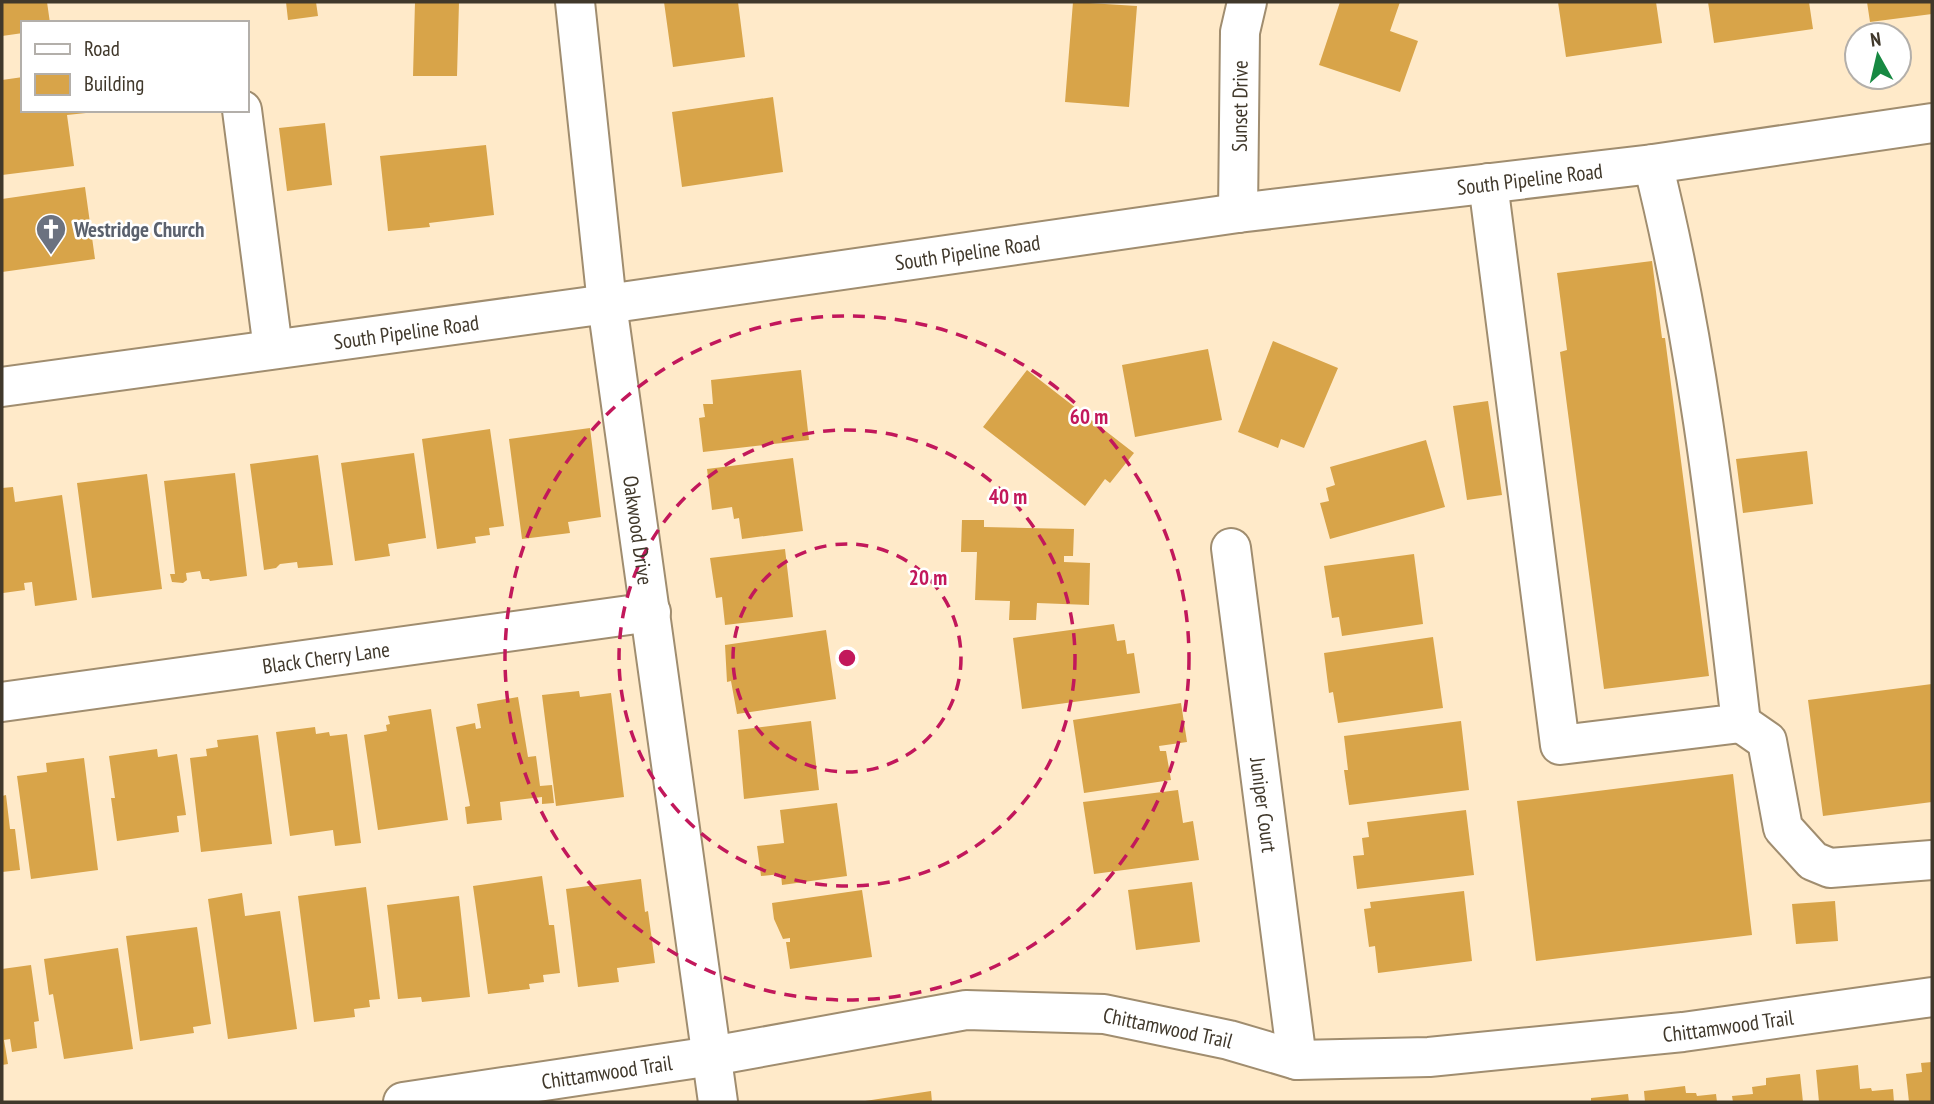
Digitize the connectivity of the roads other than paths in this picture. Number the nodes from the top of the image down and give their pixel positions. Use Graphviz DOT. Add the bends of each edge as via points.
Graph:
graph roads {
  1 [pos="575,2"];
  2 [pos="1247,2"];
  3 [pos="242,112"];
  4 [pos="1932,123"];
  5 [pos="1653,164"];
  6 [pos="1489,183"];
  7 [pos="1238,213"];
  8 [pos="607,304"];
  9 [pos="274,349"];
  10 [pos="2,387"];
  11 [pos="1231,548"];
  12 [pos="651,612"];
  13 [pos="2,702"];
  14 [pos="1741,723"];
  15 [pos="1932,860"];
  16 [pos="1932,997"];
  17 [pos="712,1056"];
  18 [pos="1297,1060"];
  19 [pos="403,1102"];
  20 [pos="718,1102"];
  1 -- 8 [label="street, Oakwood Drive"];
  2 -- 7 [label="street, Sunset Drive" via="1240,32"];
  3 -- 9 [label="street"];
  4 -- 5 [label="street, South Pipeline Road"];
  5 -- 6 [label="street, South Pipeline Road"];
  5 -- 14 [label="street" via="1673,245 1712,480"];
  6 -- 7 [label="street, South Pipeline Road"];
  6 -- 14 [label="street" via="1560,745"];
  7 -- 8 [label="street, South Pipeline Road"];
  8 -- 9 [label="street, South Pipeline Road"];
  8 -- 12 [label="street, Oakwood Drive"];
  9 -- 10 [label="street, South Pipeline Road"];
  11 -- 18 [label="street, Juniper Court"];
  12 -- 13 [label="street, Black Cherry Lane"];
  12 -- 17 [label="street, Oakwood Drive"];
  14 -- 15 [label="street" via="1767,741 1783,828 1813,861 1830,868"];
  16 -- 18 [label="street, Chittamwood Trail" via="1683,1032 1456,1055"];
  17 -- 18 [label="street, Chittamwood Trail" via="966,1010 1104,1014 1229,1040"];
  17 -- 19 [label="street, Chittamwood Trail"];
  17 -- 20 [label="street, Oakwood Drive"];
}
